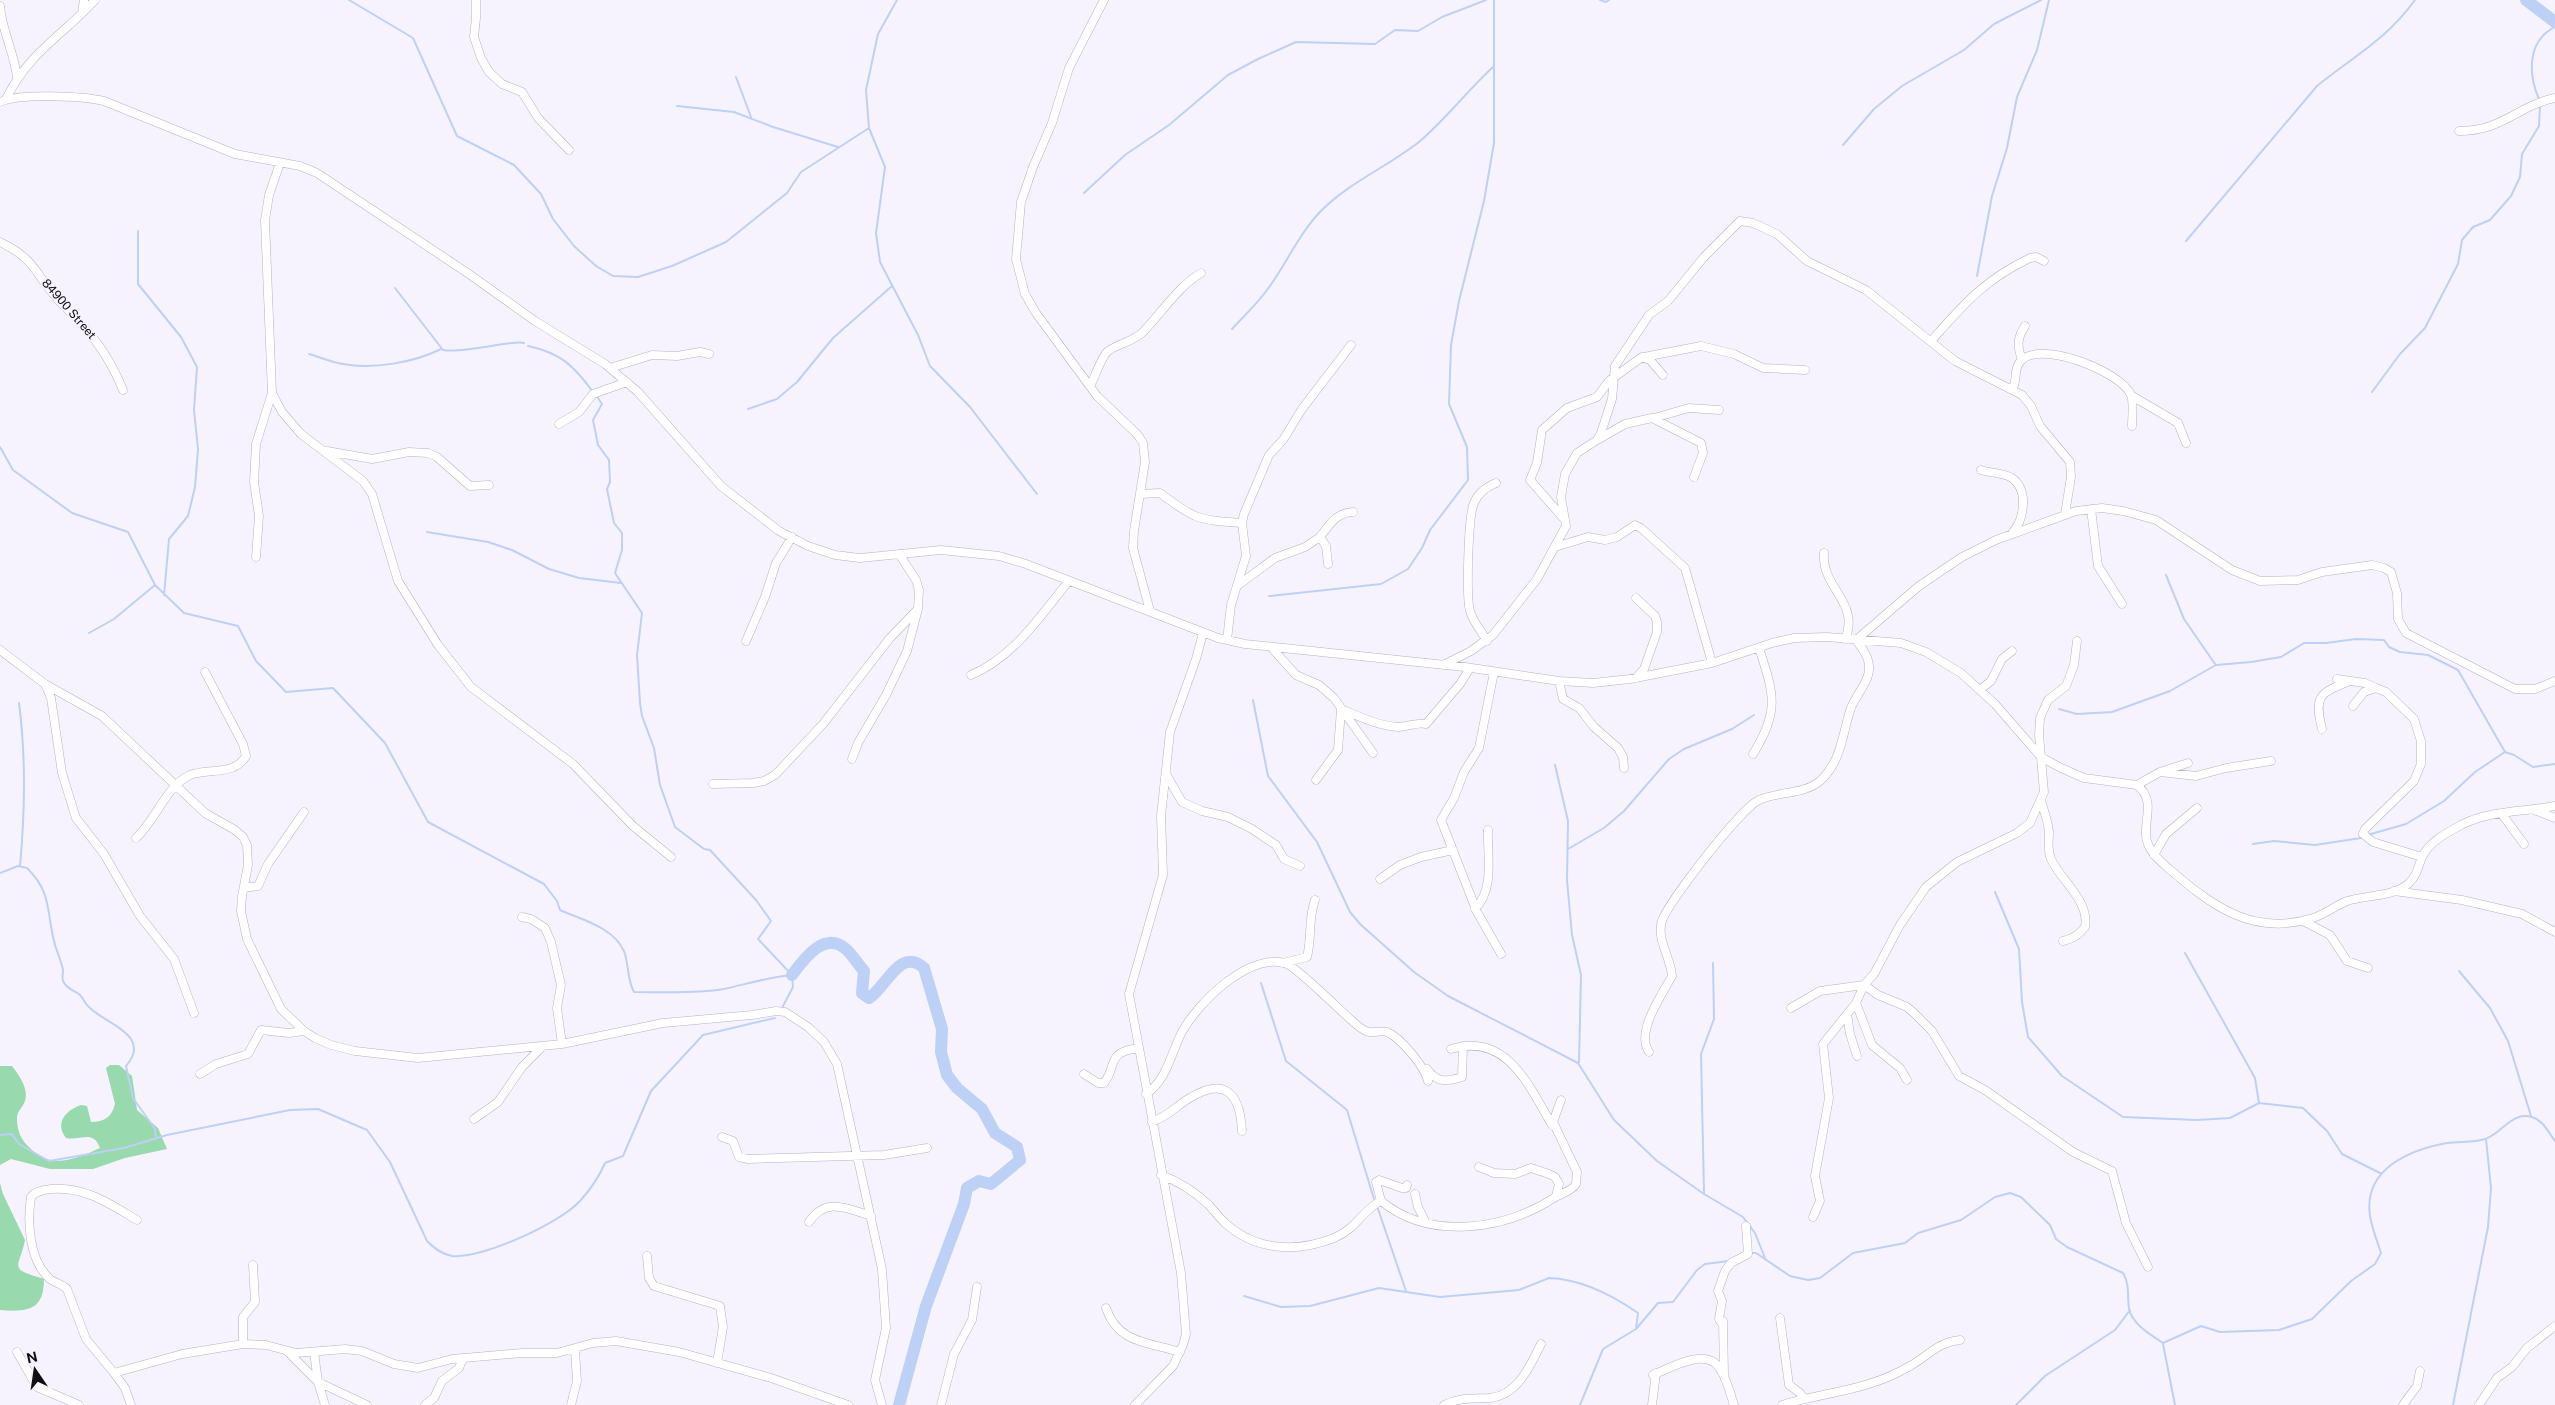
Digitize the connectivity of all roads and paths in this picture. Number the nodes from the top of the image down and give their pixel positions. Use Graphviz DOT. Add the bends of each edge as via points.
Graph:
graph roads {
  1 [pos="84,0"];
  2 [pos="96,0"];
  3 [pos="476,0"];
  4 [pos="1104,0"];
  5 [pos="0,6"];
  6 [pos="82,13"];
  7 [pos="17,76"];
  8 [pos="2555,98"];
  9 [pos="3,101"];
  10 [pos="2459,131"];
  11 [pos="569,150"];
  12 [pos="280,164"];
  13 [pos="0,242"];
  14 [pos="2044,261"];
  15 [pos="1201,273"];
  16 [pos="2025,326"];
  17 [pos="1931,341"];
  18 [pos="1351,345"];
  19 [pos="709,354"];
  20 [pos="1642,357"];
  21 [pos="2022,360"];
  22 [pos="610,368"];
  23 [pos="1805,370"];
  24 [pos="1663,375"];
  25 [pos="1613,378"];
  26 [pos="627,382"];
  27 [pos="1090,386"];
  28 [pos="2013,388"];
  29 [pos="123,390"];
  30 [pos="272,393"];
  31 [pos="2132,396"];
  32 [pos="1719,410"];
  33 [pos="1654,418"];
  34 [pos="559,424"];
  35 [pos="2132,426"];
  36 [pos="1597,440"];
  37 [pos="2186,443"];
  38 [pos="322,450"];
  39 [pos="1981,470"];
  40 [pos="1694,476"];
  41 [pos="1496,483"];
  42 [pos="489,485"];
  43 [pos="1140,494"];
  44 [pos="2091,509"];
  45 [pos="1353,512"];
  46 [pos="2065,514"];
  47 [pos="1566,522"];
  48 [pos="1242,523"];
  49 [pos="2012,534"];
  50 [pos="792,537"];
  51 [pos="1320,537"];
  52 [pos="1555,547"];
  53 [pos="1824,553"];
  54 [pos="899,554"];
  55 [pos="256,557"];
  56 [pos="1328,564"];
  57 [pos="1068,582"];
  58 [pos="1237,586"];
  59 [pos="1636,598"];
  60 [pos="2122,604"];
  61 [pos="918,609"];
  62 [pos="1150,611"];
  63 [pos="1203,632"];
  64 [pos="1845,639"];
  65 [pos="1227,640"];
  66 [pos="1856,640"];
  67 [pos="746,641"];
  68 [pos="1487,641"];
  69 [pos="2077,641"];
  70 [pos="1270,647"];
  71 [pos="1759,648"];
  72 [pos="0,650"];
  73 [pos="2012,650"];
  74 [pos="1712,663"];
  75 [pos="1442,666"];
  76 [pos="1470,668"];
  77 [pos="205,672"];
  78 [pos="1494,672"];
  79 [pos="972,675"];
  80 [pos="1636,678"];
  81 [pos="2337,679"];
  82 [pos="1559,681"];
  83 [pos="2350,681"];
  84 [pos="2555,681"];
  85 [pos="45,684"];
  86 [pos="2376,688"];
  87 [pos="1981,690"];
  88 [pos="2353,706"];
  89 [pos="1341,709"];
  90 [pos="2322,730"];
  91 [pos="1373,753"];
  92 [pos="1753,754"];
  93 [pos="2041,757"];
  94 [pos="852,759"];
  95 [pos="2271,761"];
  96 [pos="2188,763"];
  97 [pos="1624,768"];
  98 [pos="2160,772"];
  99 [pos="1166,774"];
  100 [pos="1316,780"];
  101 [pos="176,784"];
  102 [pos="713,784"];
  103 [pos="2137,785"];
  104 [pos="2041,801"];
  105 [pos="2555,806"];
  106 [pos="2197,808"];
  107 [pos="2534,810"];
  108 [pos="304,812"];
  109 [pos="2501,814"];
  110 [pos="2555,818"];
  111 [pos="1488,830"];
  112 [pos="136,838"];
  113 [pos="2524,844"];
  114 [pos="1453,850"];
  115 [pos="2154,855"];
  116 [pos="671,857"];
  117 [pos="2422,857"];
  118 [pos="1300,866"];
  119 [pos="1380,879"];
  120 [pos="244,888"];
  121 [pos="2394,891"];
  122 [pos="1315,900"];
  123 [pos="1475,909"];
  124 [pos="522,916"];
  125 [pos="2303,921"];
  126 [pos="2555,932"];
  127 [pos="2063,941"];
  128 [pos="1501,954"];
  129 [pos="1281,963"];
  130 [pos="2368,968"];
  131 [pos="1864,985"];
  132 [pos="1856,1003"];
  133 [pos="1791,1008"];
  134 [pos="194,1013"];
  135 [pos="1847,1014"];
  136 [pos="304,1031"];
  137 [pos="562,1044"];
  138 [pos="543,1046"];
  139 [pos="1463,1046"];
  140 [pos="1138,1048"];
  141 [pos="1451,1048"];
  142 [pos="1649,1052"];
  143 [pos="1857,1056"];
  144 [pos="1421,1066"];
  145 [pos="200,1074"];
  146 [pos="1084,1074"];
  147 [pos="1907,1080"];
  148 [pos="1428,1081"];
  149 [pos="1146,1094"];
  150 [pos="1560,1100"];
  151 [pos="474,1119"];
  152 [pos="1152,1122"];
  153 [pos="1555,1128"];
  154 [pos="1242,1131"];
  155 [pos="722,1137"];
  156 [pos="927,1148"];
  157 [pos="856,1156"];
  158 [pos="1479,1167"];
  159 [pos="1161,1175"];
  160 [pos="1407,1185"];
  161 [pos="1416,1194"];
  162 [pos="1556,1196"];
  163 [pos="1381,1201"];
  164 [pos="871,1216"];
  165 [pos="1813,1217"];
  166 [pos="137,1220"];
  167 [pos="809,1222"];
  168 [pos="1426,1222"];
  169 [pos="1746,1226"];
  170 [pos="646,1256"];
  171 [pos="253,1265"];
  172 [pos="2148,1267"];
  173 [pos="978,1288"];
  174 [pos="1106,1308"];
  175 [pos="1780,1318"];
  176 [pos="2555,1326"];
  177 [pos="1960,1340"];
  178 [pos="243,1344"];
  179 [pos="1541,1344"];
  180 [pos="575,1350"];
  181 [pos="17,1352"];
  182 [pos="288,1352"];
  183 [pos="314,1352"];
  184 [pos="1180,1352"];
  185 [pos="463,1358"];
  186 [pos="717,1363"];
  187 [pos="2420,1371"];
  188 [pos="114,1374"];
  189 [pos="1725,1379"];
  190 [pos="318,1382"];
  191 [pos="1804,1400"];
  192 [pos="79,1405"];
  193 [pos="131,1405"];
  194 [pos="325,1405"];
  195 [pos="367,1405"];
  196 [pos="425,1405"];
  197 [pos="571,1405"];
  198 [pos="848,1405"];
  199 [pos="882,1405"];
  200 [pos="941,1405"];
  201 [pos="1136,1405"];
  202 [pos="1444,1405"];
  203 [pos="1652,1405"];
  204 [pos="1734,1405"];
  205 [pos="1782,1405"];
  206 [pos="2403,1405"];
  207 [pos="2479,1405"];
  1 -- 6 [label="street"];
  2 -- 6 [label="street"];
  3 -- 11 [label="street" via="474,37 489,72 502,84 522,92 538,118"];
  4 -- 27 [label="street" via="1069,68 1052,123 1021,202 1016,259 1025,294"];
  5 -- 7 [label="street" via="1,22 12,50"];
  6 -- 7 [label="street"];
  7 -- 9 [label="street"];
  8 -- 10 [label="street" via="2537,102 2505,122 2485,129"];
  9 -- 12 [label="street" via="65,97 98,100 235,154"];
  12 -- 22 [label="street" via="300,166 334,182 535,321"];
  12 -- 30 [label="street" via="269,195 265,220"];
  13 -- 29 [label="street, 84900 Street" via="28,259 61,303 88,329 105,351"];
  14 -- 17 [label="street" via="2030,258 1984,286 1961,306"];
  15 -- 27 [label="street" via="1190,280 1144,332 1107,352"];
  16 -- 21 [label="street" via="2019,335 2018,348"];
  17 -- 25 [label="street" via="1866,290 1807,261 1777,234 1744,221 1709,252 1668,301 1649,315 1615,366"];
  17 -- 28 [label="street" via="1961,364"];
  18 -- 48 [label="street" via="1266,460"];
  19 -- 22 [label="street" via="652,355"];
  20 -- 23 [label="street" via="1701,346 1734,354 1763,368"];
  20 -- 24 [label="street" via="1650,360"];
  20 -- 25 [label="street"];
  21 -- 28 [label="street" via="2015,372"];
  21 -- 31 [label="street" via="2036,354 2077,360 2110,376"];
  22 -- 26 [label="street"];
  25 -- 36 [label="street" via="1612,399"];
  25 -- 47 [label="street" via="1597,397 1567,408 1542,430 1530,480"];
  26 -- 34 [label="street" via="593,394 578,412"];
  26 -- 50 [label="street" via="721,486"];
  27 -- 43 [label="street" via="1143,443 1145,462"];
  28 -- 46 [label="street" via="2027,400 2040,426 2070,462"];
  30 -- 38 [label="street" via="291,424"];
  30 -- 55 [label="street" via="256,444 254,482 259,516"];
  31 -- 35 [label="street"];
  31 -- 37 [label="street" via="2178,424"];
  32 -- 33 [label="street" via="1689,408"];
  33 -- 36 [label="street" via="1625,424"];
  33 -- 40 [label="street" via="1701,443 1703,453"];
  36 -- 47 [label="street" via="1577,453 1565,474 1560,497"];
  38 -- 42 [label="street" via="372,459 409,452 428,453 438,457 470,486"];
  38 -- 116 [label="street" via="363,481 372,494 398,581 438,645 471,687 573,764 634,826"];
  39 -- 49 [label="street" via="2008,476 2018,486 2022,495 2023,517"];
  41 -- 68 [label="street" via="1483,489 1474,502 1470,517 1470,612"];
  43 -- 48 [label="street" via="1160,493 1180,509 1202,520"];
  43 -- 62 [label="street" via="1133,548"];
  44 -- 46 [label="street"];
  44 -- 60 [label="street" via="2098,566"];
  44 -- 84 [label="street" via="2123,511 2156,520 2232,570 2260,581 2298,580 2322,572 2372,565 2384,568 2391,572 2397,592 2398,619 2406,633 2515,689 2535,689"];
  45 -- 51 [label="street" via="1343,512 1335,518"];
  46 -- 49 [label="street"];
  47 -- 52 [label="street"];
  48 -- 58 [label="street" via="1246,556"];
  49 -- 66 [label="street" via="1979,548 1931,577"];
  50 -- 54 [label="street" via="835,555 860,558"];
  50 -- 67 [label="street" via="776,563"];
  51 -- 56 [label="street" via="1326,546"];
  51 -- 58 [label="street" via="1305,547 1275,558"];
  52 -- 68 [label="street" via="1536,579"];
  52 -- 74 [label="street" via="1588,536 1605,540 1617,537 1635,525 1641,528 1685,568"];
  53 -- 64 [label="street" via="1824,565 1850,616 1851,626"];
  54 -- 57 [label="street" via="941,550 999,556"];
  54 -- 61 [label="street" via="916,580"];
  57 -- 62 [label="street"];
  57 -- 79 [label="street" via="1024,638"];
  58 -- 65 [label="street"];
  59 -- 80 [label="street" via="1655,616 1657,632 1644,669"];
  61 -- 94 [label="street" via="907,651"];
  61 -- 102 [label="street" via="775,775 753,783"];
  62 -- 63 [label="street"];
  63 -- 65 [label="street"];
  63 -- 99 [label="street" via="1170,732"];
  64 -- 66 [label="street"];
  64 -- 71 [label="street" via="1794,638"];
  65 -- 70 [label="street"];
  66 -- 87 [label="street" via="1901,644 1926,652"];
  66 -- 142 [label="street" via="1870,669 1851,710 1843,744 1828,772 1813,786 1750,805 1712,848 1666,912 1660,926 1672,976 1659,996 1648,1025 1645,1041"];
  68 -- 75 [label="street"];
  69 -- 93 [label="street" via="2068,681 2048,700 2040,718"];
  70 -- 75 [label="street"];
  70 -- 89 [label="street" via="1291,671 1328,691"];
  71 -- 74 [label="street"];
  71 -- 92 [label="street" via="1772,714"];
  72 -- 85 [label="street"];
  73 -- 87 [label="street"];
  74 -- 80 [label="street"];
  75 -- 76 [label="street"];
  76 -- 78 [label="street"];
  76 -- 89 [label="street" via="1426,724 1387,725"];
  77 -- 101 [label="street" via="243,744 246,756 232,768 193,774"];
  78 -- 82 [label="street"];
  78 -- 114 [label="street" via="1479,748 1464,772 1454,798 1441,816"];
  80 -- 82 [label="street" via="1593,683"];
  81 -- 83 [label="street"];
  82 -- 97 [label="street" via="1563,700 1579,708 1594,727 1618,748"];
  83 -- 86 [label="street"];
  83 -- 90 [label="street" via="2330,689 2320,699 2317,708"];
  85 -- 101 [label="street" via="102,716"];
  85 -- 134 [label="street" via="51,698 62,773 76,818 104,854 140,916 174,959"];
  86 -- 88 [label="street" via="2364,692"];
  86 -- 117 [label="street" via="2386,692 2414,719 2421,740 2420,764 2414,782 2363,834 2373,842"];
  87 -- 93 [label="street"];
  89 -- 91 [label="street"];
  89 -- 100 [label="street" via="1338,750"];
  93 -- 103 [label="street" via="2084,778"];
  93 -- 104 [label="street" via="2044,785"];
  95 -- 98 [label="street" via="2196,776"];
  96 -- 98 [label="street"];
  98 -- 103 [label="street"];
  99 -- 118 [label="street" via="1182,802 1228,817 1252,829 1276,845 1284,859"];
  99 -- 140 [label="street" via="1161,816 1163,875 1130,988 1130,1007"];
  101 -- 112 [label="street" via="147,828"];
  101 -- 120 [label="street" via="205,813 243,837 247,845 248,865"];
  103 -- 115 [label="street" via="2148,800 2146,834"];
  104 -- 127 [label="street" via="2048,825 2051,858 2076,894 2085,918 2082,932"];
  104 -- 131 [label="street" via="2024,829 1957,862 1926,888 1900,925 1874,974"];
  105 -- 107 [label="street"];
  106 -- 115 [label="street" via="2166,834"];
  107 -- 109 [label="street"];
  107 -- 110 [label="street"];
  108 -- 120 [label="street" via="268,864 258,886"];
  109 -- 113 [label="street"];
  109 -- 117 [label="street" via="2464,823 2442,836"];
  111 -- 123 [label="street" via="1489,871 1481,903"];
  114 -- 119 [label="street" via="1421,856"];
  114 -- 123 [label="street"];
  115 -- 125 [label="street" via="2233,916 2264,924"];
  117 -- 121 [label="street" via="2413,879"];
  120 -- 136 [label="street" via="241,911 247,940 281,1008"];
  121 -- 125 [label="street" via="2346,902"];
  121 -- 126 [label="street" via="2462,900 2522,914"];
  122 -- 129 [label="street" via="1310,913 1307,957"];
  123 -- 128 [label="street"];
  124 -- 137 [label="street" via="545,928 551,942 561,985 557,1008"];
  125 -- 130 [label="street" via="2330,934 2347,961"];
  129 -- 144 [label="street" via="1292,967 1365,1031 1385,1032 1395,1038"];
  129 -- 149 [label="street" via="1253,966 1212,994 1190,1019 1159,1082"];
  131 -- 132 [label="street"];
  131 -- 133 [label="street" via="1820,991"];
  131 -- 172 [label="street" via="1915,1014 1932,1031 1960,1076 2073,1152 2112,1171 2126,1223"];
  132 -- 135 [label="street"];
  132 -- 147 [label="street" via="1872,1045 1900,1068"];
  135 -- 143 [label="street"];
  135 -- 165 [label="street" via="1823,1044 1829,1098 1815,1176 1820,1201"];
  136 -- 138 [label="street" via="331,1045 398,1057 418,1058"];
  136 -- 145 [label="street" via="261,1030 248,1054 216,1064"];
  137 -- 138 [label="street"];
  137 -- 157 [label="street" via="663,1023 785,1012 808,1027 834,1056"];
  138 -- 151 [label="street" via="522,1067 498,1102"];
  139 -- 141 [label="street"];
  139 -- 144 [label="street" via="1462,1077 1444,1082"];
  139 -- 153 [label="street" via="1489,1048 1511,1063 1521,1072"];
  140 -- 146 [label="street" via="1126,1050 1113,1060 1104,1083"];
  140 -- 149 [label="street"];
  144 -- 148 [label="street"];
  149 -- 152 [label="street"];
  150 -- 153 [label="street" via="1553,1117"];
  152 -- 154 [label="street" via="1169,1115 1194,1095 1223,1088 1236,1099"];
  152 -- 159 [label="street"];
  153 -- 162 [label="street" via="1578,1177 1574,1187"];
  155 -- 157 [label="street" via="733,1141 739,1156 744,1158"];
  156 -- 157 [label="street"];
  157 -- 164 [label="street"];
  158 -- 162 [label="street" via="1506,1174 1531,1168 1540,1170 1555,1177 1559,1184"];
  159 -- 163 [label="street" via="1201,1199 1224,1222 1248,1239 1266,1246 1306,1247 1336,1237 1352,1229 1374,1204"];
  159 -- 184 [label="street" via="1184,1291 1186,1334"];
  160 -- 163 [label="street" via="1402,1188 1379,1180 1376,1189"];
  161 -- 168 [label="street"];
  162 -- 168 [label="street" via="1530,1212 1483,1224 1454,1228"];
  163 -- 168 [label="street" via="1409,1217"];
  164 -- 167 [label="street" via="826,1207"];
  164 -- 199 [label="street" via="887,1317 875,1380"];
  166 -- 188 [label="street" via="89,1193 56,1189 38,1191 30,1197 29,1224 38,1262 51,1280 68,1288 86,1339"];
  169 -- 189 [label="street" via="1748,1254 1725,1270 1718,1291 1722,1301 1719,1319 1723,1322"];
  170 -- 186 [label="street" via="649,1278 654,1286 720,1306 724,1327"];
  171 -- 178 [label="street" via="255,1297 243,1317"];
  173 -- 200 [label="street" via="972,1320 954,1354"];
  174 -- 184 [label="street" via="1114,1326 1127,1337"];
  175 -- 191 [label="street" via="1790,1385"];
  176 -- 207 [label="street" via="2497,1378"];
  177 -- 191 [label="street" via="1940,1344 1911,1366 1875,1383"];
  178 -- 182 [label="street"];
  178 -- 188 [label="street" via="173,1356"];
  179 -- 202 [label="street" via="1519,1383 1508,1392 1488,1398 1464,1398"];
  180 -- 185 [label="street"];
  180 -- 186 [label="street" via="593,1343 616,1341 648,1345"];
  180 -- 197 [label="street" via="576,1381"];
  181 -- 192 [label="street" via="37,1387"];
  182 -- 183 [label="street"];
  182 -- 190 [label="street"];
  183 -- 185 [label="street" via="362,1351 394,1364 418,1368"];
  183 -- 190 [label="street"];
  184 -- 201 [label="street" via="1173,1366"];
  185 -- 196 [label="street" via="459,1368 442,1381 435,1396"];
  186 -- 198 [label="street"];
  187 -- 206 [label="street" via="2417,1386"];
  188 -- 193 [label="street" via="128,1393"];
  189 -- 203 [label="street" via="1718,1366 1706,1359 1691,1360 1654,1374"];
  189 -- 204 [label="street"];
  190 -- 194 [label="street"];
  190 -- 195 [label="street"];
  191 -- 205 [label="street"];
}
